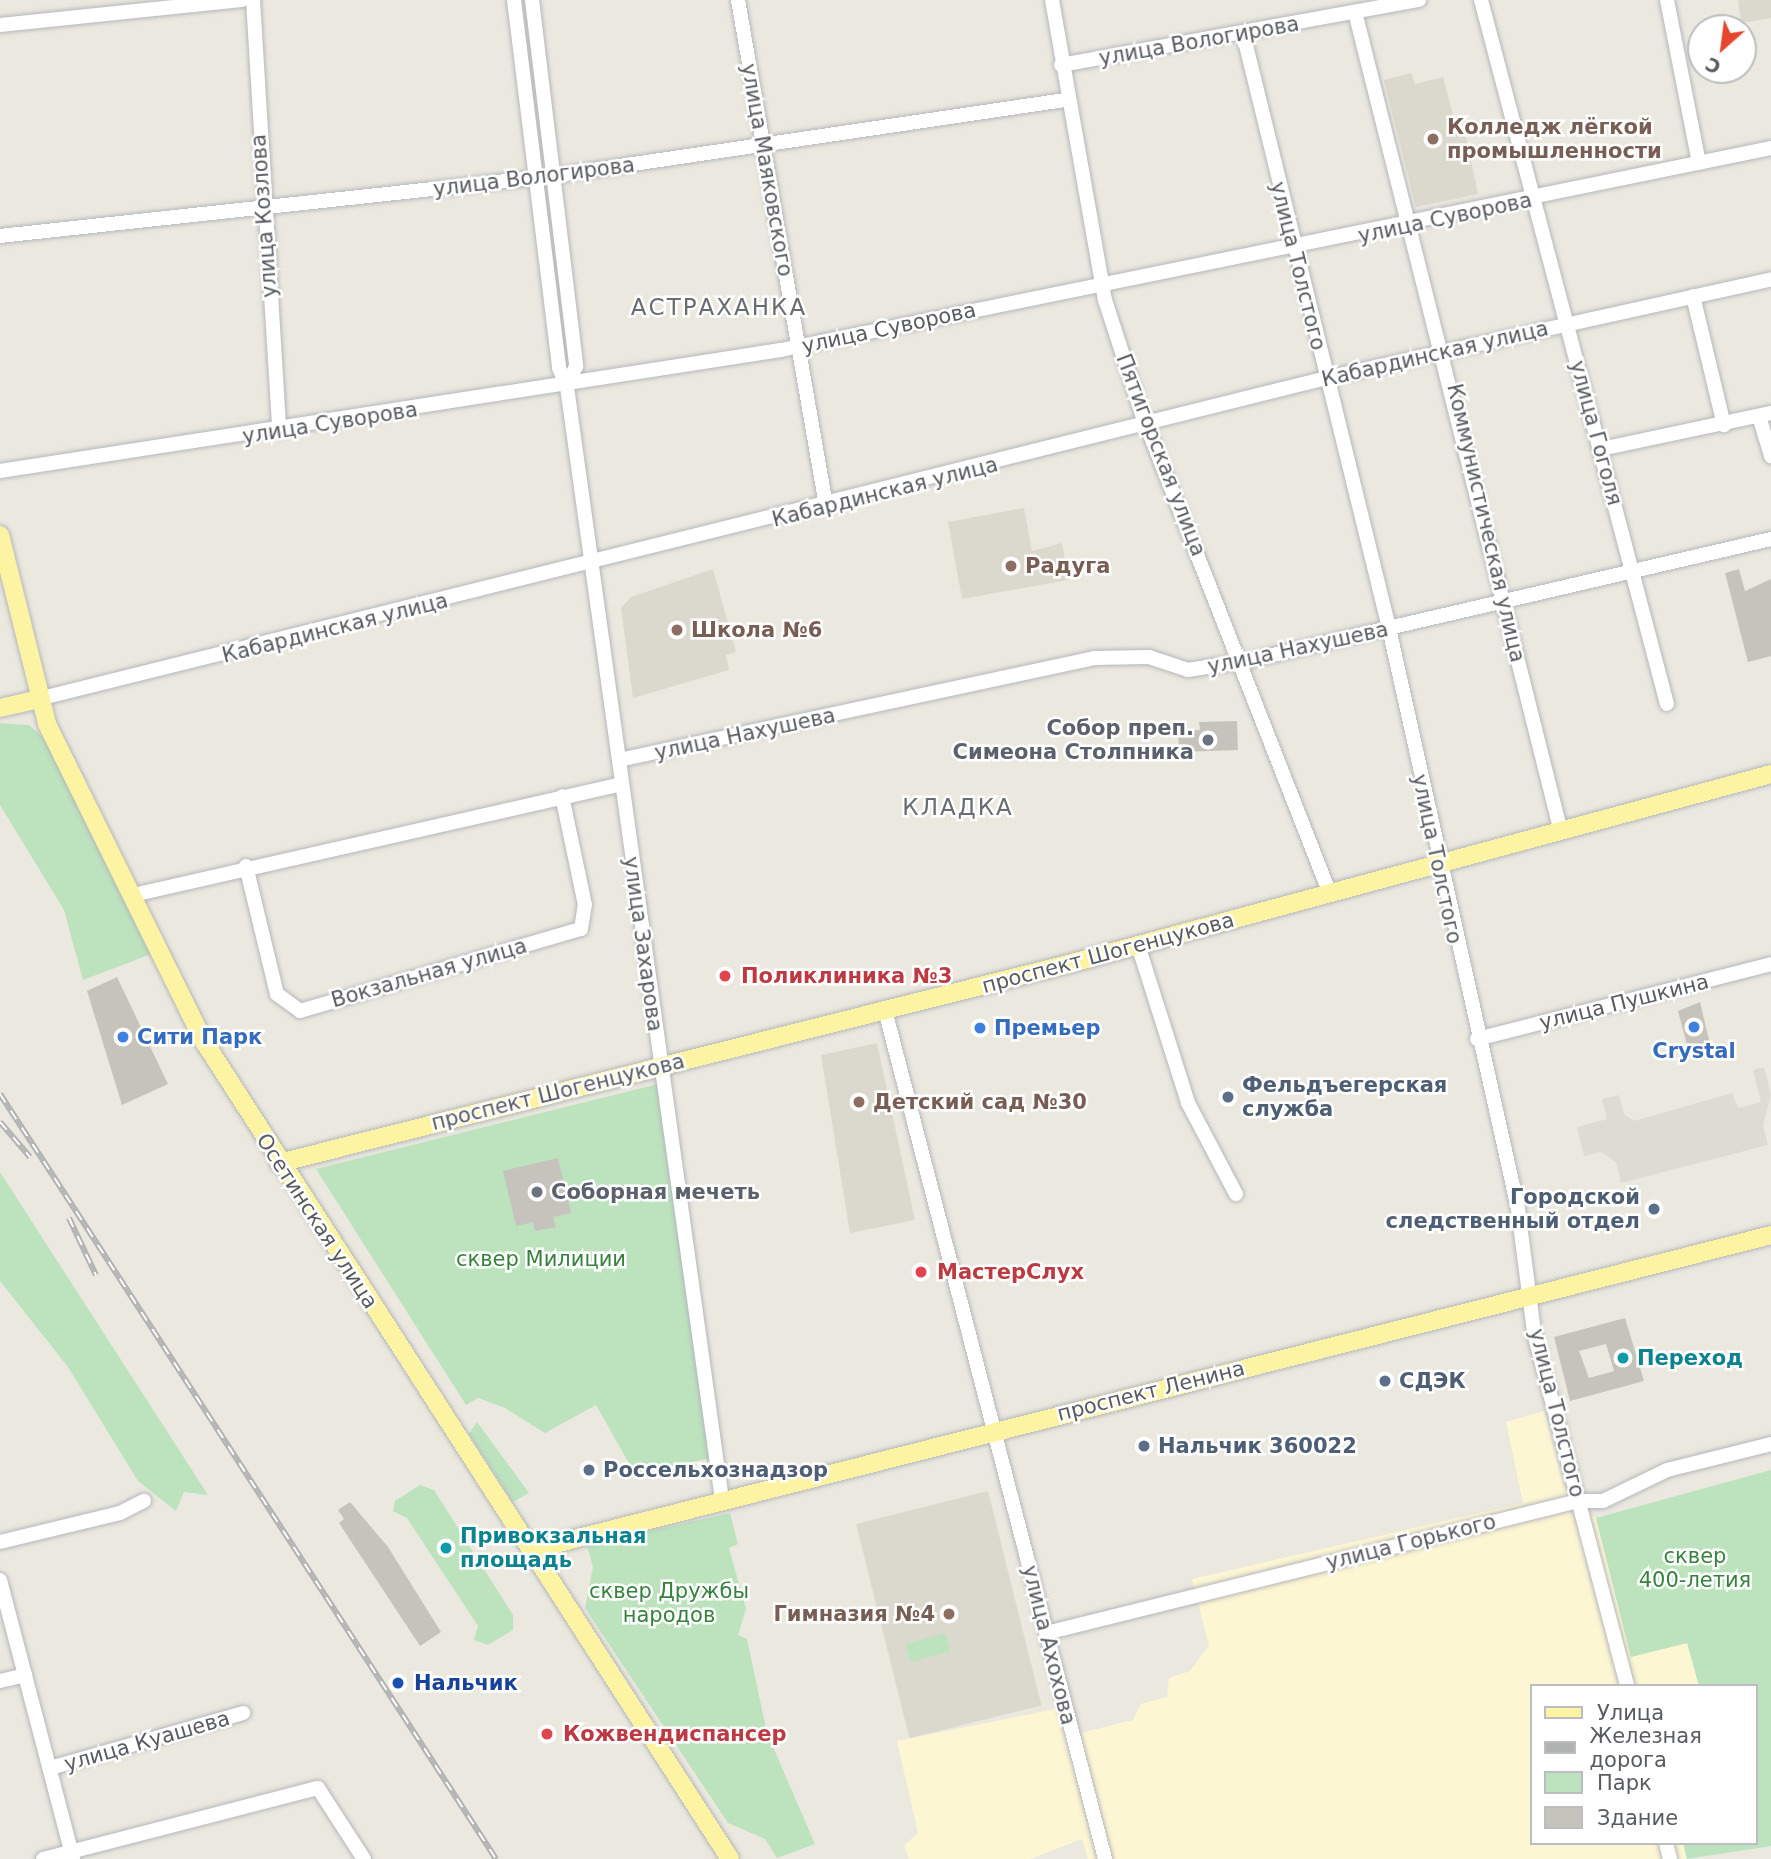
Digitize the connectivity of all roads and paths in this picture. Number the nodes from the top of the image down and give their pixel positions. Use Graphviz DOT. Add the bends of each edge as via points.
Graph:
graph roads {
  1 [pos="242,0"];
  2 [pos="253,0"];
  3 [pos="514,0"];
  4 [pos="532,0"];
  5 [pos="738,0"];
  6 [pos="1052,0"];
  7 [pos="1419,0"];
  8 [pos="1481,0"];
  9 [pos="1667,0"];
  10 [pos="1355,12"];
  11 [pos="0,25"];
  12 [pos="1243,33"];
  13 [pos="1061,65"];
  14 [pos="1065,100"];
  15 [pos="764,147"];
  16 [pos="1771,148"];
  17 [pos="1699,163"];
  18 [pos="552,176"];
  19 [pos="534,178"];
  20 [pos="1533,199"];
  21 [pos="264,210"];
  22 [pos="1410,226"];
  23 [pos="0,236"];
  24 [pos="1292,249"];
  25 [pos="1771,279"];
  26 [pos="1100,286"];
  27 [pos="1693,296"];
  28 [pos="1566,324"];
  29 [pos="798,346"];
  30 [pos="1445,351"];
  31 [pos="1326,378"];
  32 [pos="567,387"];
  33 [pos="1765,414"];
  34 [pos="1724,425"];
  35 [pos="1148,426"];
  36 [pos="279,431"];
  37 [pos="1601,449"];
  38 [pos="1771,456"];
  39 [pos="0,471"];
  40 [pos="826,506"];
  41 [pos="0,536"];
  42 [pos="1771,539"];
  43 [pos="592,565"];
  44 [pos="1633,570"];
  45 [pos="1507,599"];
  46 [pos="1389,628"];
  47 [pos="1238,659"];
  48 [pos="38,699"];
  49 [pos="1667,704"];
  50 [pos="0,708"];
  51 [pos="619,761"];
  52 [pos="1771,774"];
  53 [pos="622,784"];
  54 [pos="562,796"];
  55 [pos="1561,832"];
  56 [pos="246,866"];
  57 [pos="1437,866"];
  58 [pos="1330,894"];
  59 [pos="133,895"];
  60 [pos="1138,945"];
  61 [pos="1771,964"];
  62 [pos="885,1010"];
  63 [pos="1477,1039"];
  64 [pos="660,1065"];
  65 [pos="279,1163"];
  66 [pos="1236,1194"];
  67 [pos="1771,1235"];
  68 [pos="1531,1296"];
  69 [pos="994,1430"];
  70 [pos="1771,1444"];
  71 [pos="722,1500"];
  72 [pos="144,1501"];
  73 [pos="1578,1501"];
  74 [pos="0,1542"];
  75 [pos="531,1550"];
  76 [pos="0,1580"];
  77 [pos="1046,1633"];
  78 [pos="25,1675"];
  79 [pos="0,1681"];
  80 [pos="1626,1684"];
  81 [pos="243,1713"];
  82 [pos="50,1768"];
  83 [pos="72,1856"];
  84 [pos="43,1859"];
  85 [pos="364,1859"];
  86 [pos="730,1859"];
  87 [pos="1105,1859"];
  1 -- 11 [label="street"];
  2 -- 21 [label="street, улица Козлова"];
  3 -- 19 [label="street, улица Захарова"];
  4 -- 18 [label="street, улица Захарова"];
  5 -- 15 [label="street, улица Маяковского"];
  6 -- 13 [label="street, Пятигорская улица"];
  7 -- 10 [label="street, улица Вологирова"];
  8 -- 20 [label="street, улица Гоголя"];
  9 -- 17 [label="street"];
  10 -- 12 [label="street, улица Вологирова"];
  10 -- 22 [label="street, Коммунистическая улица"];
  12 -- 13 [label="street, улица Вологирова"];
  12 -- 24 [label="street, улица Толстого"];
  13 -- 14 [label="street, Пятигорская улица"];
  14 -- 15 [label="street, улица Вологирова"];
  14 -- 26 [label="street, Пятигорская улица"];
  15 -- 18 [label="street, улица Вологирова"];
  15 -- 29 [label="street, улица Маяковского"];
  16 -- 17 [label="street, улица Суворова"];
  17 -- 20 [label="street, улица Суворова"];
  18 -- 19 [label="street, улица Вологирова"];
  18 -- 32 [label="street, улица Захарова" via="576,366"];
  19 -- 21 [label="street, улица Вологирова"];
  19 -- 32 [label="street, улица Захарова" via="559,368"];
  20 -- 22 [label="street, улица Суворова"];
  20 -- 28 [label="street, улица Гоголя"];
  21 -- 23 [label="street, улица Вологирова"];
  21 -- 36 [label="street, улица Козлова"];
  22 -- 24 [label="street, улица Суворова"];
  22 -- 30 [label="street, Коммунистическая улица"];
  24 -- 26 [label="street, улица Суворова"];
  24 -- 31 [label="street, улица Толстого"];
  25 -- 27 [label="street, Кабардинская улица"];
  26 -- 29 [label="street, улица Суворова"];
  26 -- 35 [label="street, Пятигорская улица"];
  27 -- 28 [label="street, Кабардинская улица"];
  27 -- 34 [label="street"];
  28 -- 30 [label="street, Кабардинская улица"];
  28 -- 37 [label="street, улица Гоголя"];
  29 -- 32 [label="street, улица Суворова"];
  29 -- 40 [label="street, улица Маяковского"];
  30 -- 31 [label="street, Кабардинская улица"];
  30 -- 45 [label="street, Коммунистическая улица"];
  31 -- 35 [label="street, Кабардинская улица"];
  31 -- 46 [label="street, улица Толстого"];
  32 -- 36 [label="street, улица Суворова"];
  32 -- 43 [label="street, улица Захарова"];
  33 -- 34 [label="street"];
  33 -- 38 [label="street"];
  34 -- 37 [label="street"];
  35 -- 40 [label="street, Кабардинская улица"];
  35 -- 47 [label="street, Пятигорская улица"];
  36 -- 39 [label="street, улица Суворова"];
  37 -- 44 [label="street, улица Гоголя"];
  40 -- 43 [label="street, Кабардинская улица"];
  41 -- 48 [label="main road, Осетинская улица"];
  42 -- 44 [label="street, улица Нахушева"];
  43 -- 48 [label="street, Кабардинская улица"];
  43 -- 51 [label="street, улица Захарова"];
  44 -- 45 [label="street, улица Нахушева"];
  44 -- 49 [label="street, улица Гоголя"];
  45 -- 46 [label="street, улица Нахушева"];
  45 -- 55 [label="street, Коммунистическая улица"];
  46 -- 47 [label="street, улица Нахушева"];
  46 -- 57 [label="street, улица Толстого"];
  47 -- 51 [label="street, улица Нахушева" via="1188,670 1149,657 1094,658"];
  47 -- 58 [label="street, Пятигорская улица"];
  48 -- 50 [label="main road, Кабардинская улица"];
  48 -- 59 [label="main road, Осетинская улица"];
  51 -- 53 [label="street, улица Захарова"];
  52 -- 55 [label="main road, проспект Шогенцукова"];
  53 -- 54 [label="street"];
  53 -- 64 [label="street, улица Захарова"];
  54 -- 56 [label="street"];
  54 -- 56 [label="street, Вокзальная улица" via="585,905 582,929 300,1011 277,994"];
  55 -- 57 [label="main road, проспект Шогенцукова"];
  56 -- 59 [label="street"];
  57 -- 58 [label="main road, проспект Шогенцукова"];
  57 -- 63 [label="street, улица Толстого"];
  58 -- 60 [label="main road, проспект Шогенцукова"];
  59 -- 65 [label="main road, Осетинская улица" via="205,1044"];
  60 -- 62 [label="main road, проспект Шогенцукова"];
  60 -- 66 [label="street" via="1188,1103"];
  61 -- 63 [label="street, улица Пушкина"];
  62 -- 64 [label="main road, проспект Шогенцукова"];
  62 -- 69 [label="street, улица Ахохова"];
  63 -- 68 [label="street, улица Толстого"];
  64 -- 65 [label="main road, проспект Шогенцукова"];
  64 -- 71 [label="street, улица Захарова"];
  65 -- 75 [label="main road, Осетинская улица"];
  67 -- 68 [label="main road, проспект Ленина"];
  68 -- 69 [label="main road, проспект Ленина"];
  68 -- 73 [label="street, улица Толстого" via="1534,1332"];
  69 -- 71 [label="main road, проспект Ленина"];
  69 -- 77 [label="street, улица Ахохова"];
  70 -- 73 [label="street, улица Горького" via="1667,1469 1603,1501"];
  71 -- 75 [label="main road, проспект Ленина"];
  72 -- 74 [label="street" via="120,1513"];
  73 -- 77 [label="street, улица Горького"];
  73 -- 80 [label="street, улица Толстого"];
  75 -- 86 [label="main road, Осетинская улица"];
  76 -- 78 [label="street"];
  77 -- 87 [label="street, улица Ахохова"];
  78 -- 79 [label="street"];
  78 -- 82 [label="street"];
  81 -- 82 [label="street, улица Куашева"];
  82 -- 83 [label="street"];
  83 -- 84 [label="street"];
  83 -- 85 [label="street" via="318,1788"];
}
